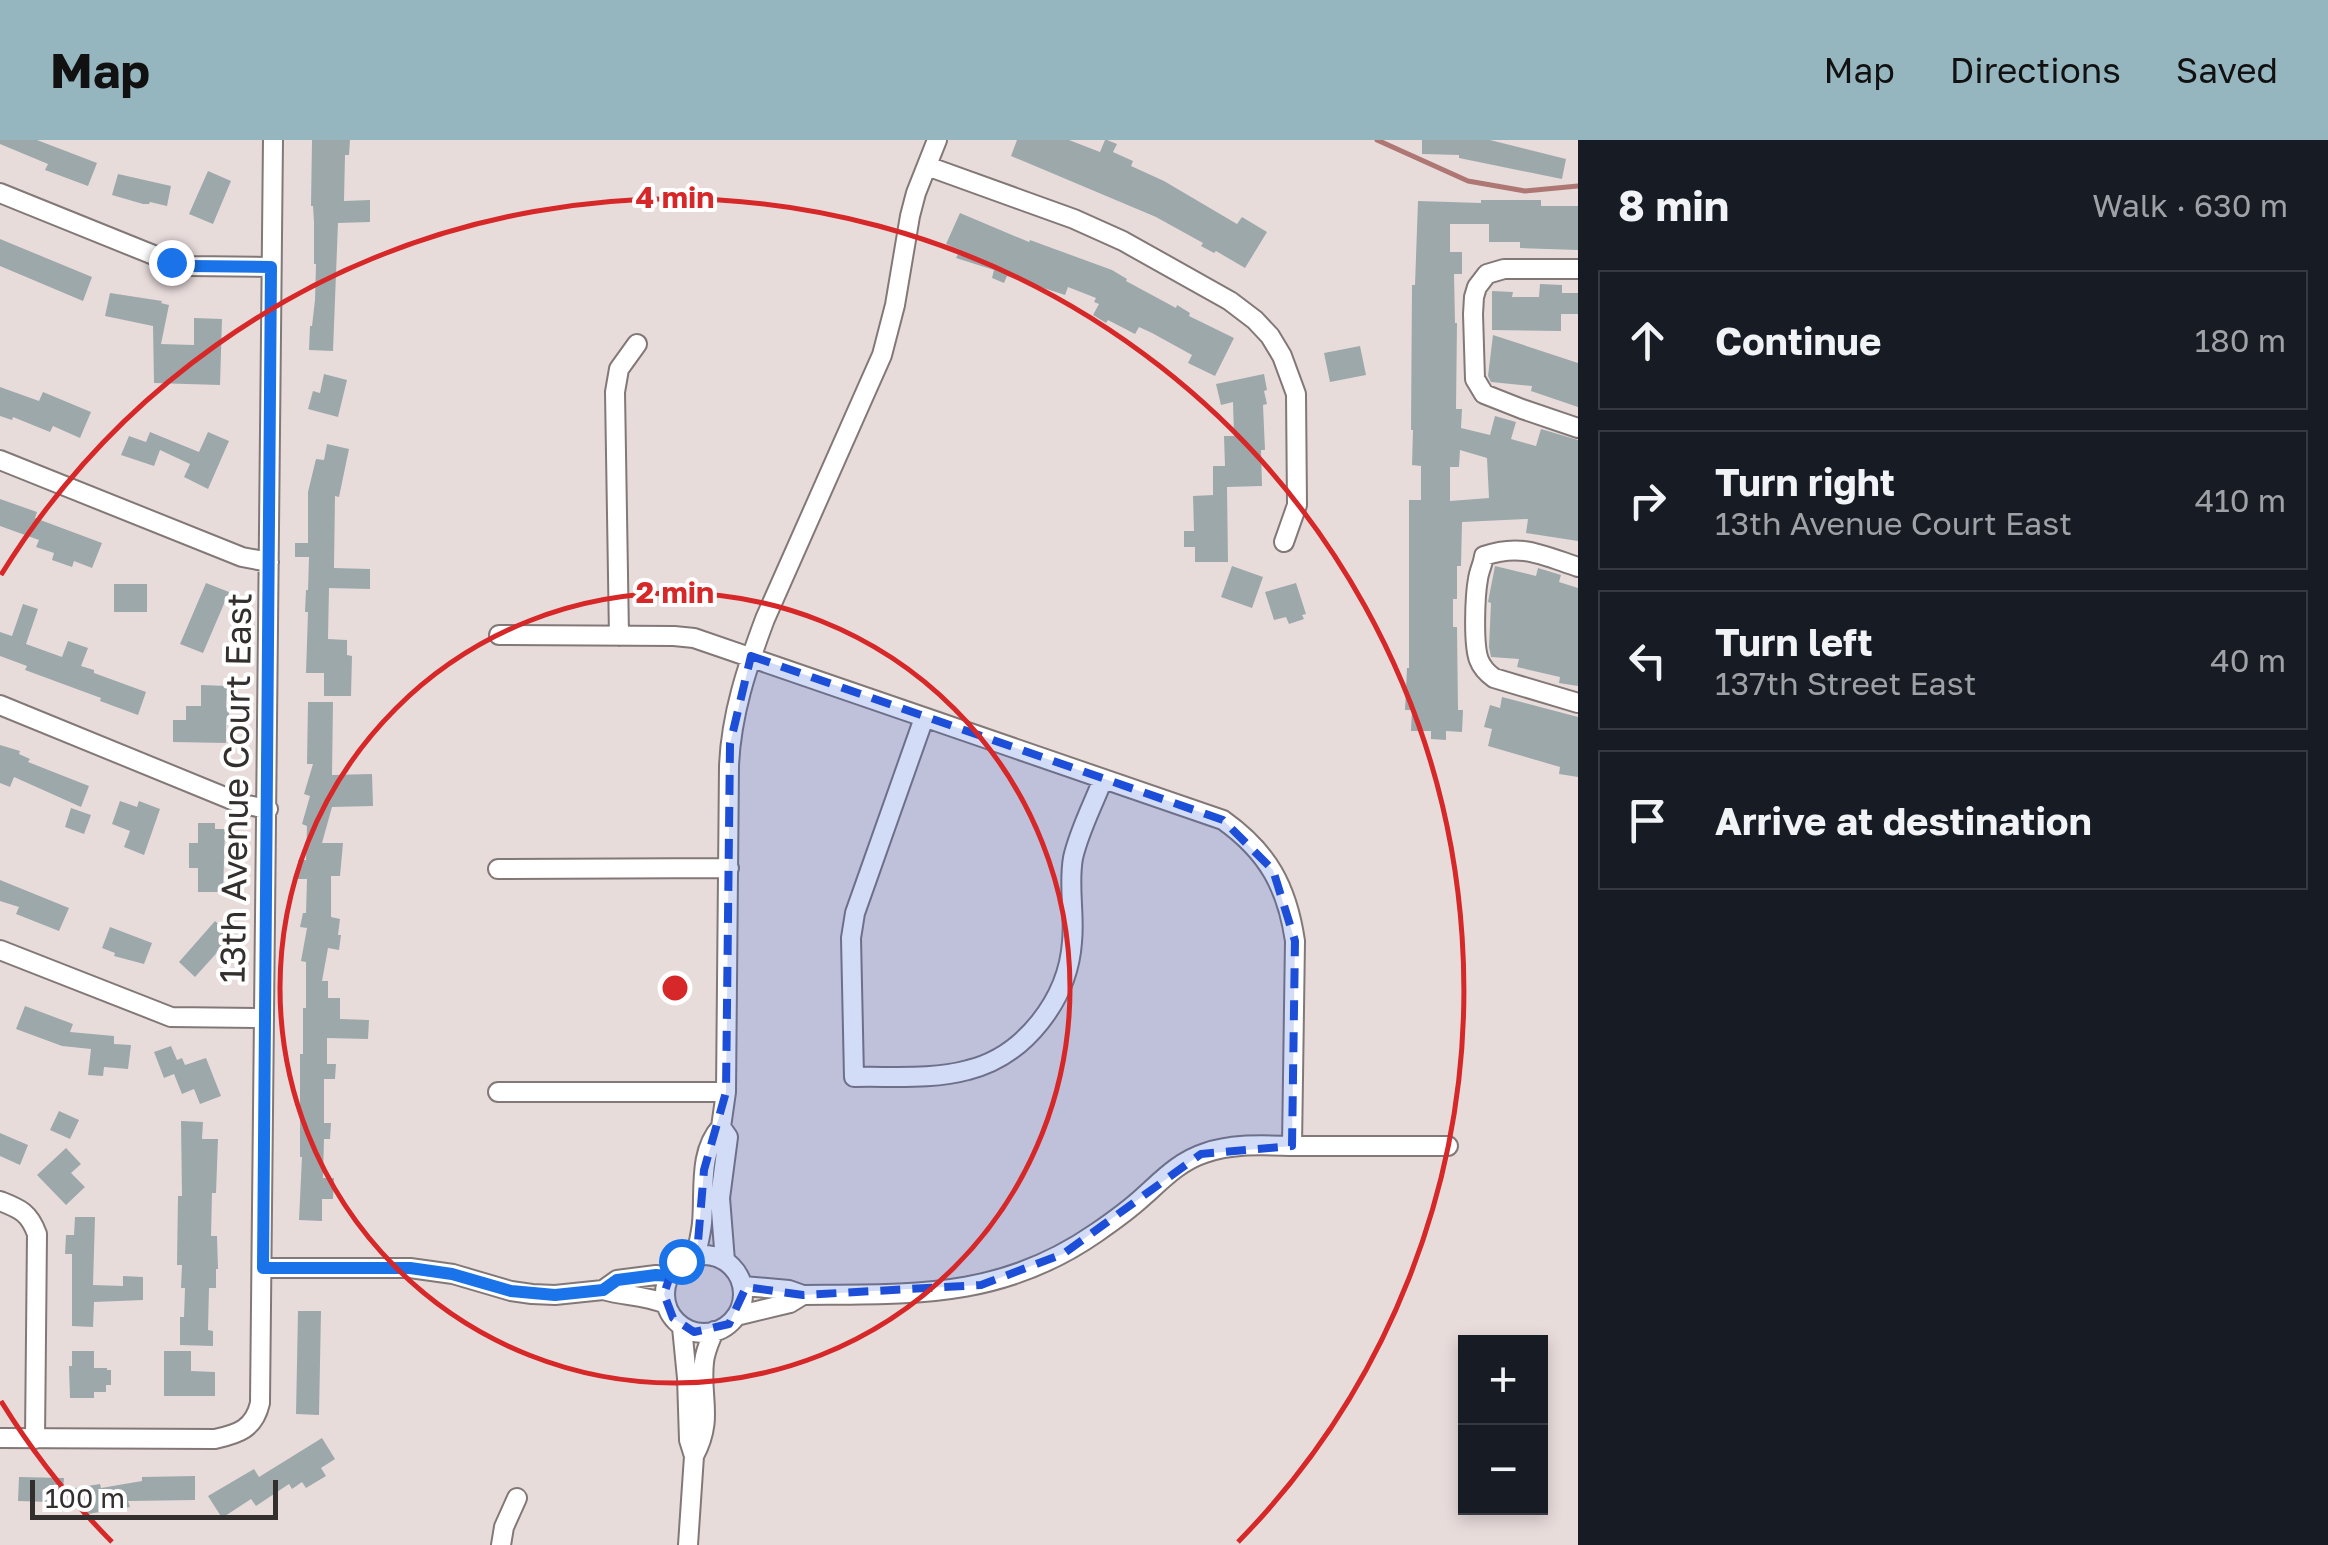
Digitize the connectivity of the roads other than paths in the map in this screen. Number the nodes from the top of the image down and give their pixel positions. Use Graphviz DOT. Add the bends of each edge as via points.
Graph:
graph roads {
  1 [pos="273,140"];
  2 [pos="937,140"];
  3 [pos="926,166"];
  4 [pos="0,193"];
  5 [pos="271,267"];
  6 [pos="1578,269"];
  7 [pos="637,344"];
  8 [pos="1578,428"];
  9 [pos="0,460"];
  10 [pos="1284,542"];
  11 [pos="270,562"];
  12 [pos="1578,566"];
  13 [pos="500,635"];
  14 [pos="620,636"];
  15 [pos="752,656"];
  16 [pos="1578,703"];
  17 [pos="0,704"];
  18 [pos="924,718"];
  19 [pos="1103,779"];
  20 [pos="268,809"];
  21 [pos="729,868"];
  22 [pos="498,869"];
  23 [pos="0,950"];
  24 [pos="264,1018"];
  25 [pos="498,1092"];
  26 [pos="726,1092"];
  27 [pos="722,1127"];
  28 [pos="1292,1146"];
  29 [pos="1448,1146"];
  30 [pos="0,1201"];
  31 [pos="696,1256"];
  32 [pos="725,1261"];
  33 [pos="263,1268"];
  34 [pos="669,1276"];
  35 [pos="743,1286"];
  36 [pos="603,1290"];
  37 [pos="803,1295"];
  38 [pos="666,1304"];
  39 [pos="736,1316"];
  40 [pos="682,1326"];
  41 [pos="714,1331"];
  42 [pos="0,1438"];
  43 [pos="35,1438"];
  44 [pos="694,1456"];
  45 [pos="517,1498"];
  46 [pos="501,1545"];
  47 [pos="688,1545"];
  1 -- 5 [label="street, 13th Avenue Court East"];
  2 -- 3 [label="street"];
  3 -- 10 [label="street" via="1123,241 1255,320 1282,356 1296,394 1297,505"];
  3 -- 15 [label="street" via="882,355"];
  4 -- 5 [label="street" via="171,262"];
  5 -- 11 [label="street, 13th Avenue Court East"];
  6 -- 8 [label="street" via="1504,269 1482,278 1474,297 1475,379 1484,394"];
  7 -- 14 [label="street" via="615,392"];
  9 -- 11 [label="street" via="242,557"];
  11 -- 20 [label="street, 13th Avenue Court East"];
  12 -- 16 [label="street" via="1519,549 1484,556 1476,648 1494,678"];
  13 -- 14 [label="street"];
  14 -- 15 [label="street" via="694,638"];
  15 -- 18 [label="street"];
  15 -- 21 [label="street" via="730,744"];
  17 -- 20 [label="street"];
  18 -- 19 [label="street"];
  18 -- 19 [label="street" via="855,912 854,1077 968,1070 1008,1053 1042,1020 1069,964 1074,855"];
  19 -- 28 [label="street" via="1223,820 1258,850 1284,891 1295,941"];
  20 -- 24 [label="street, 13th Avenue Court East"];
  21 -- 22 [label="street"];
  21 -- 26 [label="street"];
  23 -- 24 [label="street" via="171,1017"];
  24 -- 33 [label="street, 13th Avenue Court East"];
  25 -- 26 [label="street"];
  26 -- 27 [label="street"];
  27 -- 31 [label="street" via="704,1170"];
  27 -- 32 [label="street" via="728,1136 720,1198"];
  28 -- 29 [label="street"];
  28 -- 37 [label="street" via="1201,1154 1076,1246 981,1286"];
  30 -- 43 [label="street" via="32,1219 36,1234"];
  31 -- 32 [label="street"];
  31 -- 34 [label="street"];
  32 -- 35 [label="street"];
  33 -- 36 [label="street" via="410,1268 532,1294"];
  33 -- 43 [label="street, 13th Avenue Court East" via="260,1404 243,1431 215,1439"];
  34 -- 36 [label="street" via="617,1280"];
  34 -- 38 [label="street"];
  35 -- 37 [label="street"];
  35 -- 39 [label="street"];
  36 -- 38 [label="street"];
  37 -- 39 [label="street"];
  38 -- 40 [label="street"];
  39 -- 41 [label="street"];
  40 -- 41 [label="street"];
  40 -- 44 [label="street"];
  41 -- 44 [label="street" via="704,1366 704,1428"];
  42 -- 43 [label="street"];
  44 -- 47 [label="street"];
  45 -- 46 [label="street"];
}
